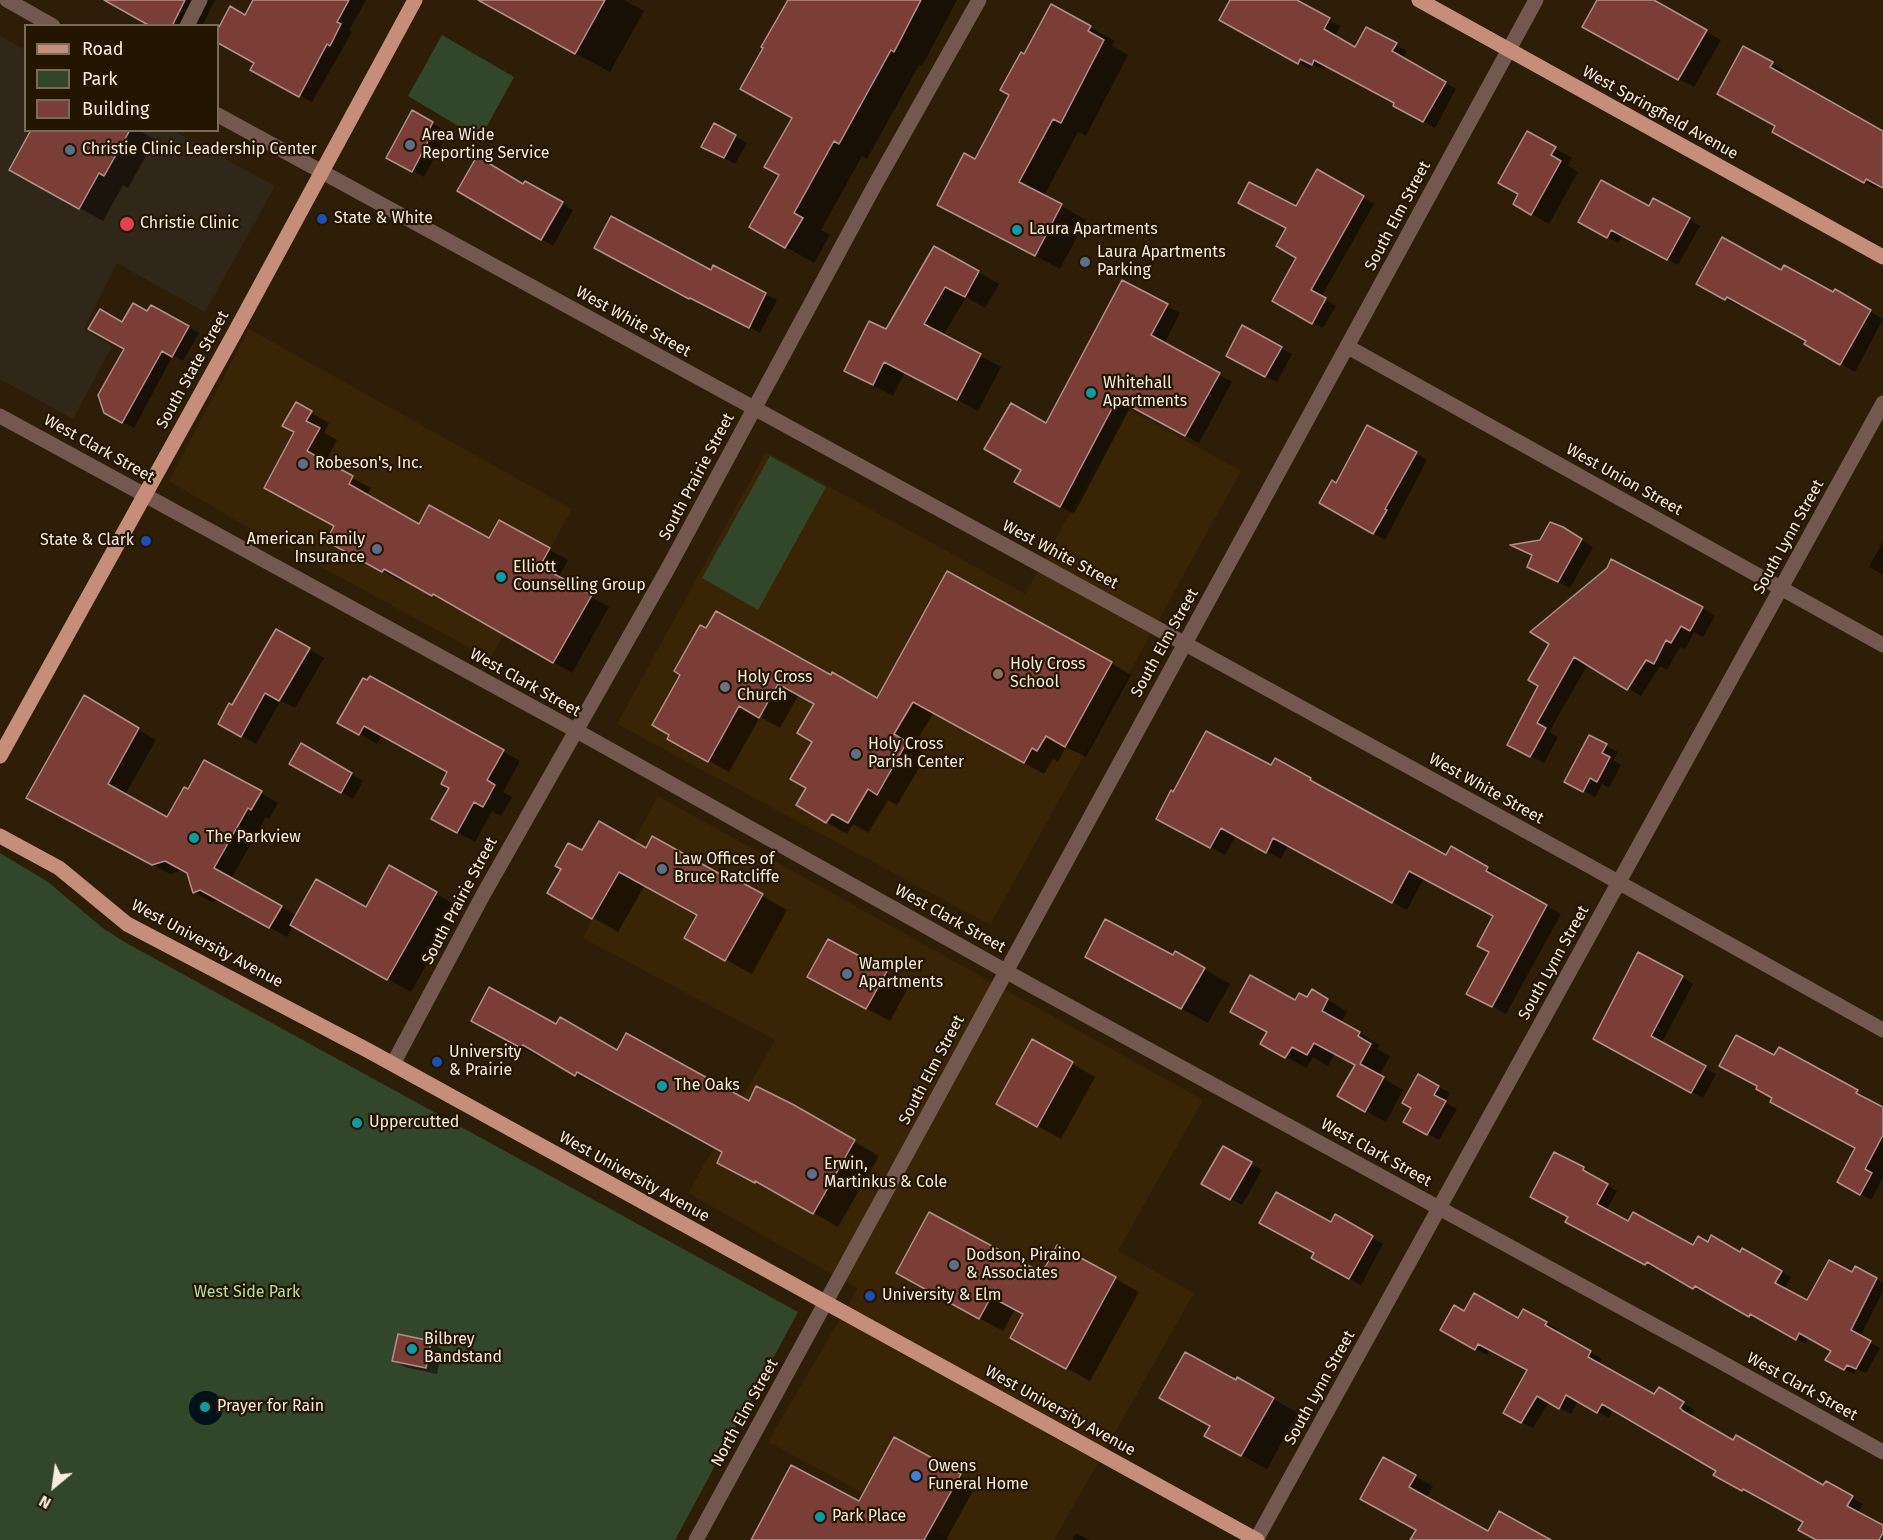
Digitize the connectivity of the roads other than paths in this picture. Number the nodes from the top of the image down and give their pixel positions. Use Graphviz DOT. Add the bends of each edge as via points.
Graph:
graph roads {
  1 [pos="7,0"];
  2 [pos="200,0"];
  3 [pos="415,0"];
  4 [pos="979,0"];
  5 [pos="1419,0"];
  6 [pos="1536,0"];
  7 [pos="49,24"];
  8 [pos="188,24"];
  9 [pos="1509,50"];
  10 [pos="219,116"];
  11 [pos="322,172"];
  12 [pos="1883,257"];
  13 [pos="1347,347"];
  14 [pos="1883,403"];
  15 [pos="754,409"];
  16 [pos="0,416"];
  17 [pos="144,495"];
  18 [pos="1781,587"];
  19 [pos="1185,644"];
  20 [pos="1883,645"];
  21 [pos="575,730"];
  22 [pos="0,756"];
  23 [pos="0,836"];
  24 [pos="1619,882"];
  25 [pos="1006,971"];
  26 [pos="1883,1030"];
  27 [pos="393,1064"];
  28 [pos="1438,1208"];
  29 [pos="825,1303"];
  30 [pos="1883,1452"];
  31 [pos="696,1540"];
  32 [pos="1257,1540"];
  1 -- 7 [label="street"];
  2 -- 8 [label="street"];
  3 -- 11 [label="main road, South State Street"];
  4 -- 15 [label="street, South Prairie Street"];
  5 -- 9 [label="main road, West Springfield Avenue"];
  6 -- 9 [label="street, South Elm Street"];
  9 -- 12 [label="main road, West Springfield Avenue"];
  9 -- 13 [label="street, South Elm Street"];
  10 -- 11 [label="street, West White Street"];
  11 -- 15 [label="street, West White Street"];
  11 -- 17 [label="main road, South State Street"];
  13 -- 18 [label="street, West Union Street"];
  13 -- 19 [label="street, South Elm Street"];
  14 -- 18 [label="street, South Lynn Street"];
  15 -- 19 [label="street, West White Street"];
  15 -- 21 [label="street, South Prairie Street"];
  16 -- 17 [label="street, West Clark Street"];
  17 -- 21 [label="street, West Clark Street"];
  17 -- 22 [label="main road, South State Street"];
  18 -- 20 [label="street, West Union Street"];
  18 -- 24 [label="street, South Lynn Street"];
  19 -- 24 [label="street, West White Street"];
  19 -- 25 [label="street, South Elm Street"];
  21 -- 25 [label="street, West Clark Street"];
  21 -- 27 [label="street, South Prairie Street"];
  23 -- 27 [label="main road, West University Avenue" via="59,868 128,924"];
  24 -- 26 [label="street, West White Street"];
  24 -- 28 [label="street, South Lynn Street"];
  25 -- 28 [label="street, West Clark Street"];
  25 -- 29 [label="street, South Elm Street"];
  27 -- 29 [label="main road, West University Avenue"];
  28 -- 30 [label="street, West Clark Street"];
  28 -- 32 [label="street, South Lynn Street"];
  29 -- 31 [label="street, North Elm Street"];
  29 -- 32 [label="main road, West University Avenue"];
}
